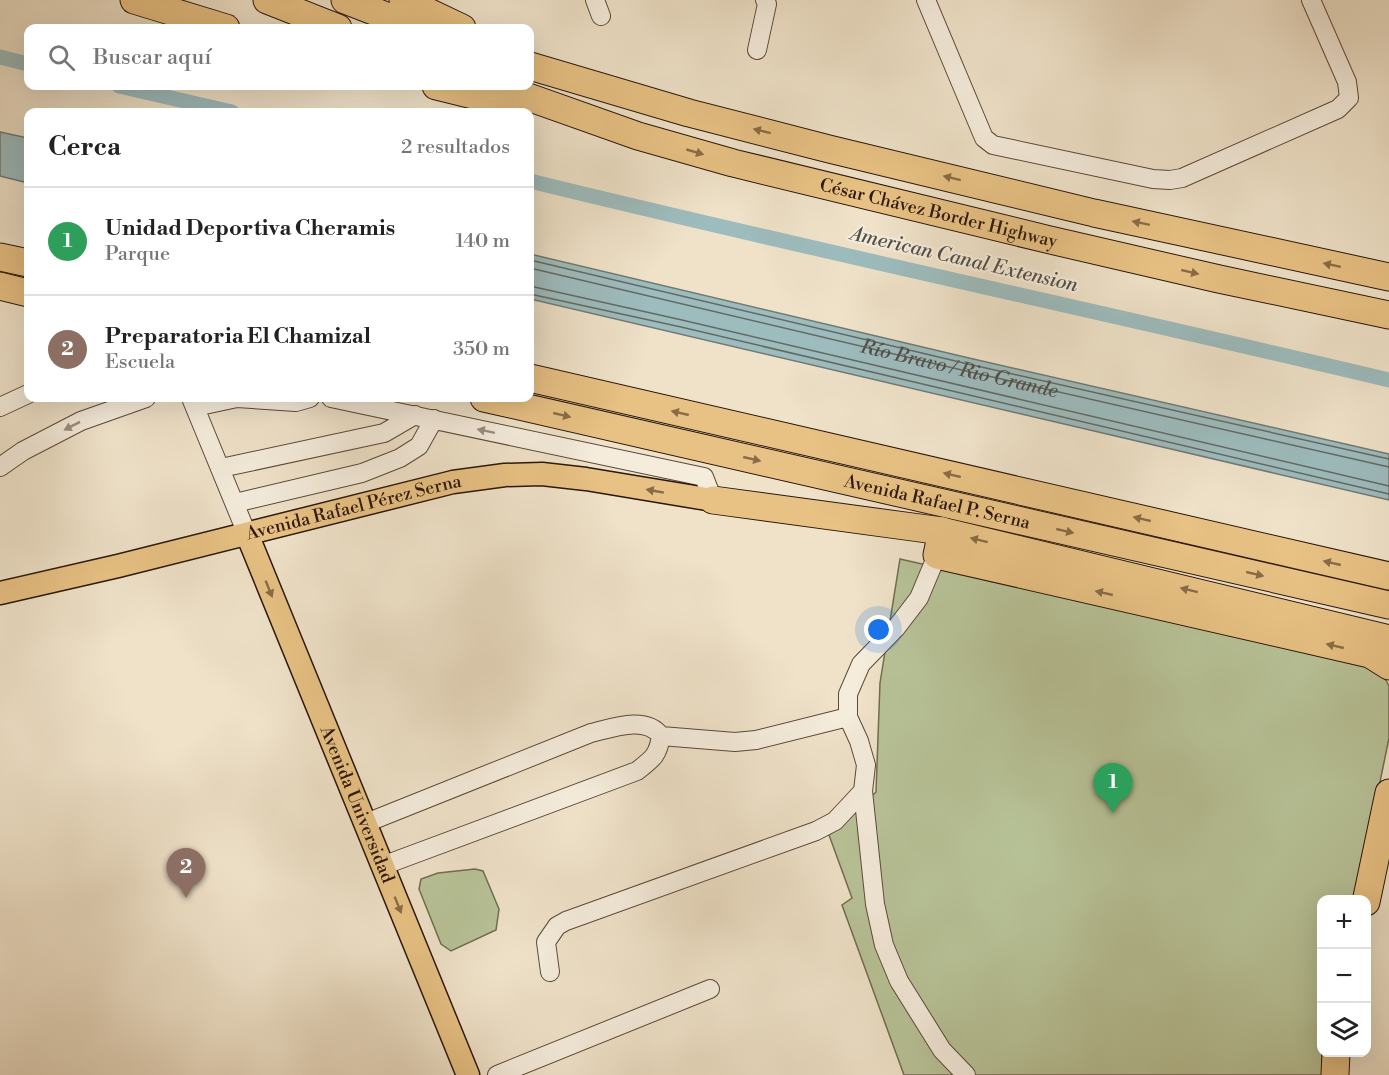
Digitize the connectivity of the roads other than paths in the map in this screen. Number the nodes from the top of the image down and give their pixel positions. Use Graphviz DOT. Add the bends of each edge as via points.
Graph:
graph roads {
  1 [pos="134,0"];
  2 [pos="267,0"];
  3 [pos="345,0"];
  4 [pos="403,0"];
  5 [pos="765,0"];
  6 [pos="927,0"];
  7 [pos="1311,0"];
  8 [pos="213,24"];
  9 [pos="328,24"];
  10 [pos="407,24"];
  11 [pos="454,24"];
  12 [pos="757,50"];
  13 [pos="538,67"];
  14 [pos="452,90"];
  15 [pos="507,90"];
  16 [pos="525,108"];
  17 [pos="534,110"];
  18 [pos="639,136"];
  19 [pos="0,256"];
  20 [pos="24,262"];
  21 [pos="1389,277"];
  22 [pos="0,286"];
  23 [pos="24,292"];
  24 [pos="1389,315"];
  25 [pos="534,379"];
  26 [pos="24,396"];
  27 [pos="135,402"];
  28 [pos="193,402"];
  29 [pos="350,402"];
  30 [pos="501,402"];
  31 [pos="0,407"];
  32 [pos="415,416"];
  33 [pos="434,419"];
  34 [pos="0,467"];
  35 [pos="221,468"];
  36 [pos="713,500"];
  37 [pos="235,503"];
  38 [pos="247,534"];
  39 [pos="940,543"];
  40 [pos="1389,576"];
  41 [pos="0,593"];
  42 [pos="1389,605"];
  43 [pos="1389,639"];
  44 [pos="1389,666"];
  45 [pos="848,717"];
  46 [pos="661,736"];
  47 [pos="863,791"];
  48 [pos="1389,793"];
  49 [pos="366,823"];
  50 [pos="382,866"];
  51 [pos="1367,895"];
  52 [pos="550,972"];
  53 [pos="710,989"];
  54 [pos="1336,1057"];
  55 [pos="468,1075"];
  56 [pos="497,1075"];
  57 [pos="966,1075"];
  58 [pos="1335,1075"];
  1 -- 8 [label="highway"];
  2 -- 9 [label="highway"];
  3 -- 10 [label="highway"];
  4 -- 11 [label="highway"];
  5 -- 12 [label="lane"];
  6 -- 7 [label="lane" via="978,126 993,145 1170,180 1338,109 1349,98 1347,82"];
  21 -- 13 [label="highway, César Chávez Border Highway, one-way" via="1094,213 840,152"];
  14 -- 16 [label="highway"];
  15 -- 18 [label="highway, César Chávez Border Highway"];
  17 -- 18 [label="highway"];
  18 -- 24 [label="highway, César Chávez Border Highway, one-way" via="1046,239"];
  19 -- 20 [label="highway"];
  22 -- 23 [label="highway"];
  40 -- 25 [label="highway, Avenida Rafael P. Serna, one-way"];
  26 -- 31 [label="lane"];
  27 -- 34 [label="lane, one-way" via="81,421"];
  28 -- 35 [label="lane"];
  29 -- 32 [label="lane"];
  30 -- 42 [label="highway, Avenida Rafael P. Serna, one-way"];
  32 -- 33 [label="lane"];
  32 -- 35 [label="lane" via="384,433"];
  36 -- 33 [label="lane, one-way" via="704,477"];
  33 -- 37 [label="lane" via="419,446 400,458 362,473"];
  35 -- 37 [label="lane"];
  36 -- 38 [label="main road, Avenida Rafael Pérez Serna, one-way" via="585,479 505,475 453,482"];
  36 -- 39 [label="highway"];
  37 -- 38 [label="lane"];
  38 -- 41 [label="main road, Avenida Rafael Pérez Serna"];
  38 -- 49 [label="main road, Avenida Universidad, one-way"];
  43 -- 39 [label="highway, one-way"];
  44 -- 39 [label="highway, one-way" via="1370,654"];
  39 -- 45 [label="lane" via="919,598 861,664 848,694"];
  45 -- 46 [label="lane" via="756,740"];
  45 -- 47 [label="lane" via="866,765"];
  46 -- 49 [label="lane" via="646,724 591,733"];
  46 -- 50 [label="lane" via="659,751 637,771"];
  47 -- 52 [label="lane" via="836,821 816,831 557,926 546,942"];
  47 -- 57 [label="lane" via="874,904 884,945 899,981 942,1050"];
  48 -- 51 [label="highway"];
  49 -- 50 [label="main road, Avenida Universidad"];
  50 -- 55 [label="main road, Avenida Universidad, one-way"];
  53 -- 56 [label="lane"];
  54 -- 58 [label="highway"];
}
